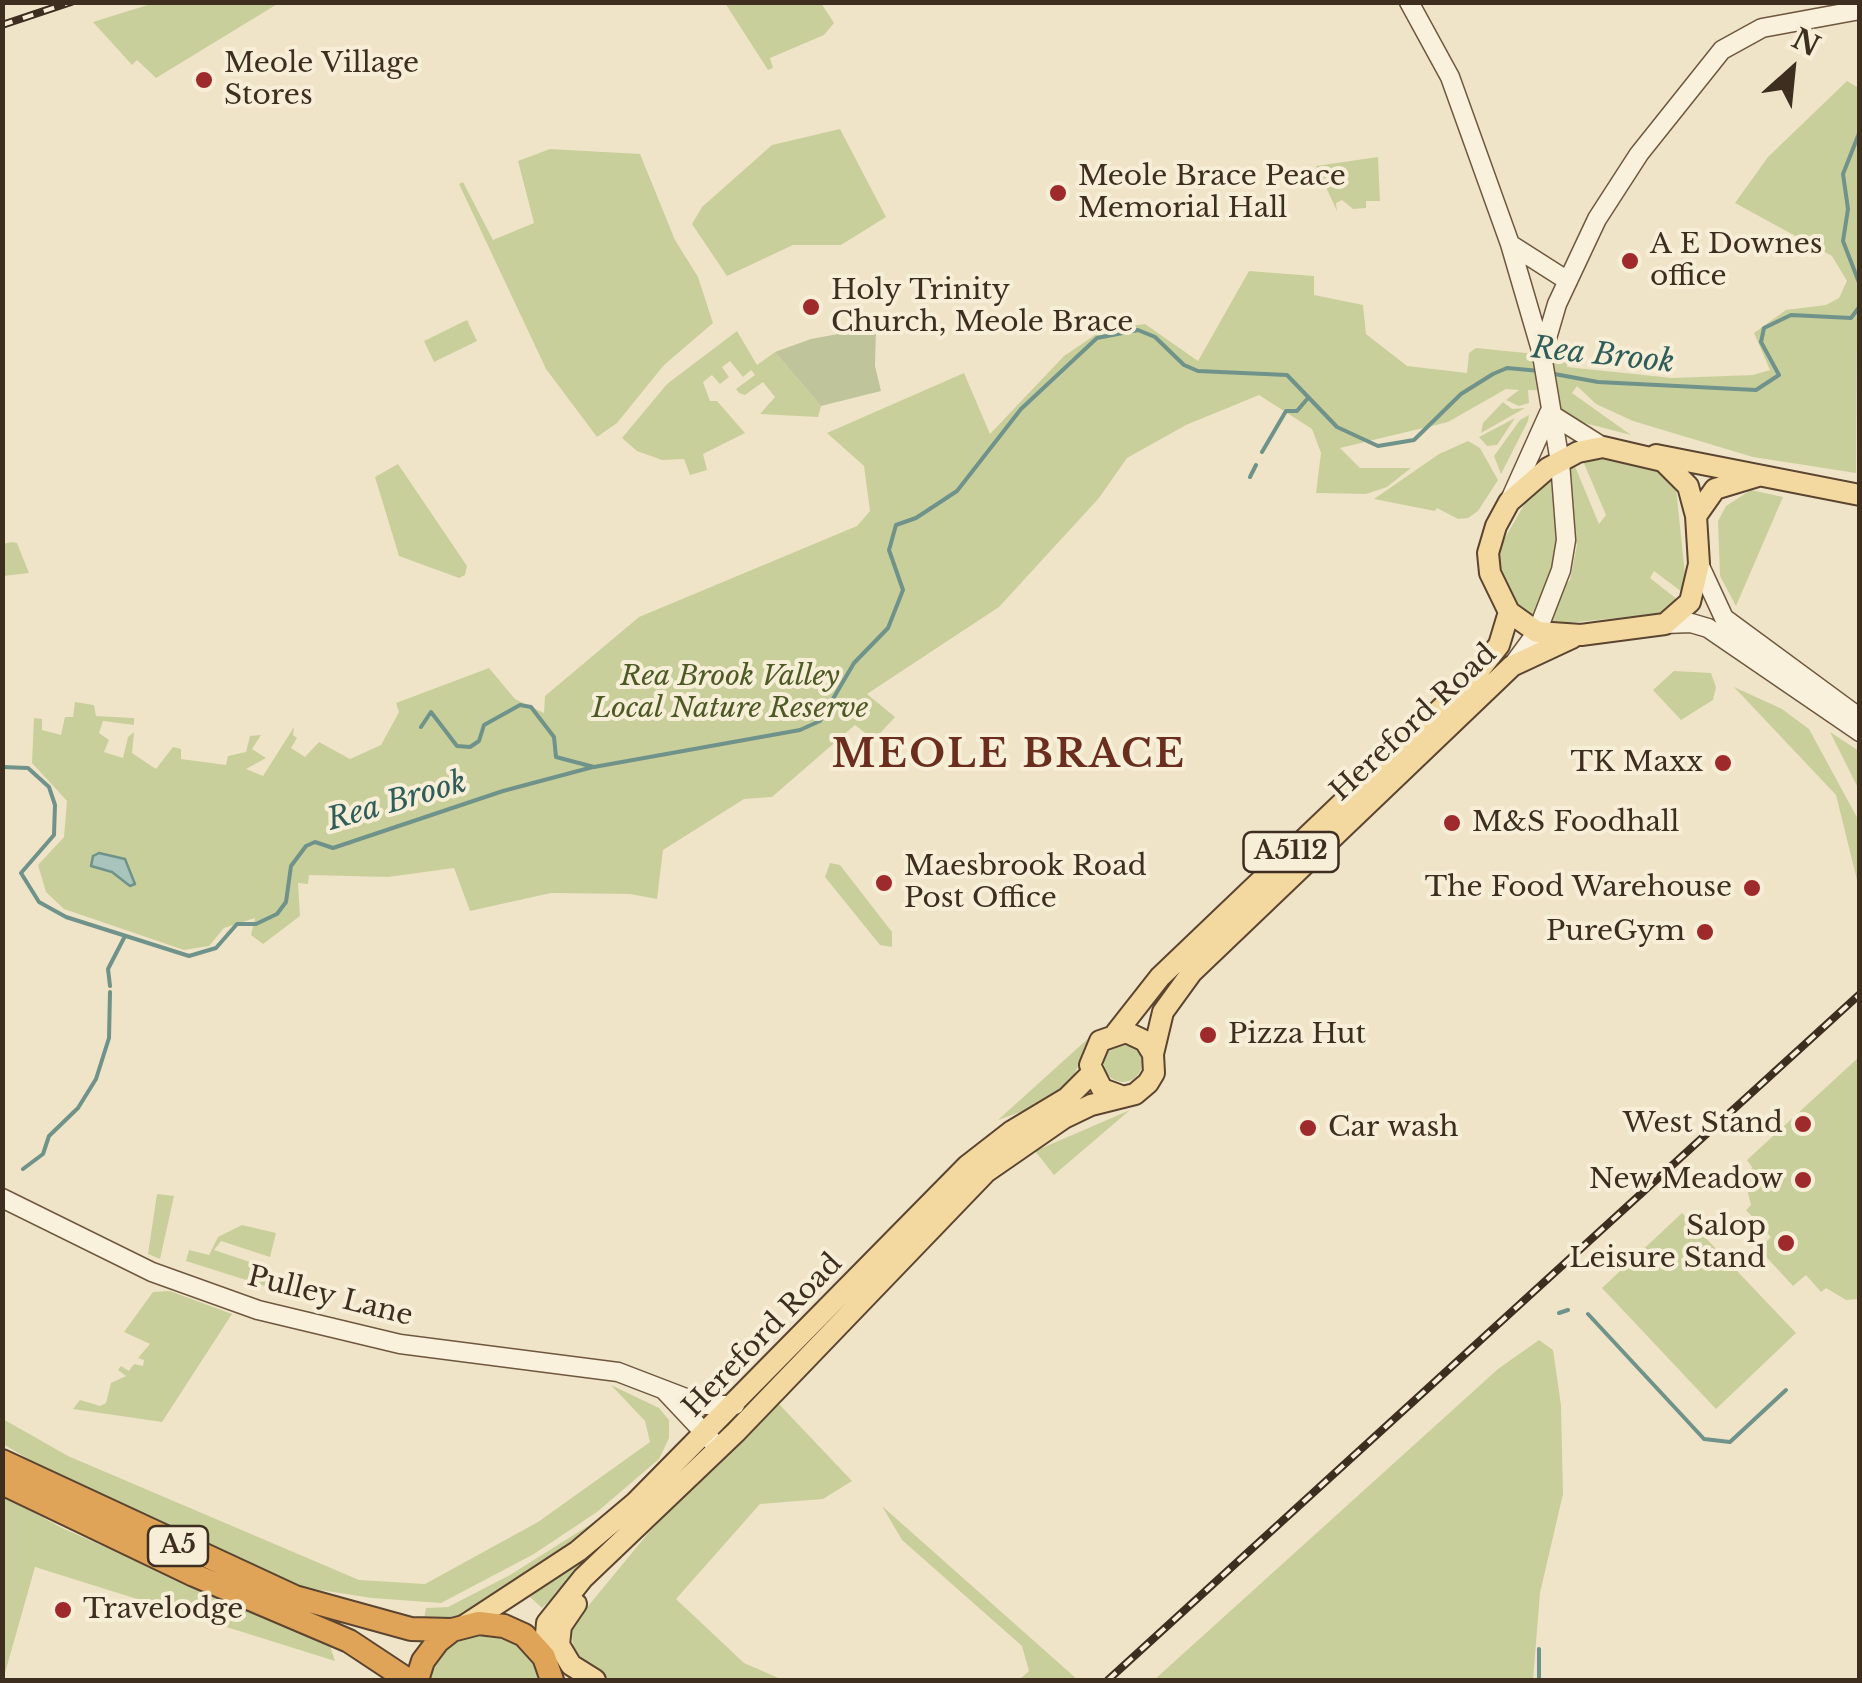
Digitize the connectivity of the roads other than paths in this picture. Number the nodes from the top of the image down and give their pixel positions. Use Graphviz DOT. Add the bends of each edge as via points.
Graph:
graph roads {
  1 [pos="1409,2"];
  2 [pos="1860,10"];
  3 [pos="1510,244"];
  4 [pos="1568,281"];
  5 [pos="1542,355"];
  6 [pos="1547,404"];
  7 [pos="1603,447"];
  8 [pos="1644,453"];
  9 [pos="1560,462"];
  10 [pos="1770,476"];
  11 [pos="1860,495"];
  12 [pos="1509,502"];
  13 [pos="1696,516"];
  14 [pos="1699,564"];
  15 [pos="1508,612"];
  16 [pos="1665,624"];
  17 [pos="1537,632"];
  18 [pos="1581,634"];
  19 [pos="1512,666"];
  20 [pos="1860,718"];
  21 [pos="1860,732"];
  22 [pos="1116,1033"];
  23 [pos="1153,1054"];
  24 [pos="1092,1073"];
  25 [pos="1120,1096"];
  26 [pos="2,1198"];
  27 [pos="662,1388"];
  28 [pos="735,1405"];
  29 [pos="736,1432"];
  30 [pos="704,1436"];
  31 [pos="2,1461"];
  32 [pos="2,1482"];
  33 [pos="598,1568"];
  34 [pos="458,1628"];
  35 [pos="548,1667"];
  36 [pos="408,1680"];
  37 [pos="417,1680"];
  38 [pos="567,1680"];
  39 [pos="594,1680"];
  1 -- 3 [label="main road" via="1450,77"];
  2 -- 4 [label="main road" via="1762,28 1722,50 1612,194"];
  3 -- 4 [label="main road"];
  3 -- 5 [label="main road"];
  4 -- 5 [label="main road"];
  5 -- 6 [label="main road"];
  6 -- 7 [label="main road"];
  6 -- 9 [label="main road"];
  6 -- 12 [label="main road"];
  7 -- 8 [label="main road"];
  7 -- 9 [label="main road"];
  8 -- 10 [label="main road"];
  8 -- 13 [label="main road" via="1676,471"];
  9 -- 12 [label="main road"];
  9 -- 17 [label="main road" via="1566,540"];
  10 -- 11 [label="main road"];
  10 -- 13 [label="main road" via="1724,484"];
  12 -- 15 [label="main road" via="1488,553"];
  13 -- 14 [label="main road"];
  14 -- 16 [label="main road" via="1690,602"];
  14 -- 20 [label="main road" via="1724,618"];
  15 -- 17 [label="main road"];
  15 -- 22 [label="main road, Hereford Road / A5112" via="1500,644 1473,678 1160,977"];
  16 -- 18 [label="main road"];
  16 -- 21 [label="main road" via="1708,628"];
  17 -- 18 [label="main road"];
  17 -- 19 [label="main road"];
  18 -- 19 [label="main road, Hereford Road / A5112"];
  19 -- 23 [label="main road, Hereford Road / A5112" via="1192,972 1162,1012"];
  22 -- 23 [label="main road" via="1136,1035"];
  22 -- 24 [label="main road, A5112" via="1095,1048"];
  23 -- 25 [label="main road, A5112" via="1148,1083"];
  24 -- 25 [label="main road" via="1102,1088"];
  24 -- 28 [label="main road, Hereford Road / A5112" via="1067,1098 967,1166"];
  25 -- 29 [label="main road, Hereford Road / A5112" via="1064,1118 986,1172"];
  26 -- 27 [label="main road, Pulley Lane" via="152,1272 274,1314 400,1344 604,1370"];
  27 -- 28 [label="main road, Pulley Lane" via="704,1405"];
  27 -- 30 [label="main road"];
  28 -- 30 [label="main road, Hereford Road / A5112"];
  29 -- 30 [label="main road" via="713,1442"];
  29 -- 33 [label="main road, Hereford Road / A5112"];
  30 -- 34 [label="main road, Hereford Road / A5112" via="578,1551"];
  31 -- 34 [label="highway, A5" via="295,1597 411,1629"];
  32 -- 36 [label="highway, A5" via="356,1644"];
  33 -- 35 [label="main road, Hereford Road / A5112" via="547,1623"];
  33 -- 39 [label="main road" via="558,1636 563,1656"];
  34 -- 35 [label="highway" via="504,1626 531,1641"];
  34 -- 37 [label="highway" via="429,1651"];
  35 -- 38 [label="highway"];
}
